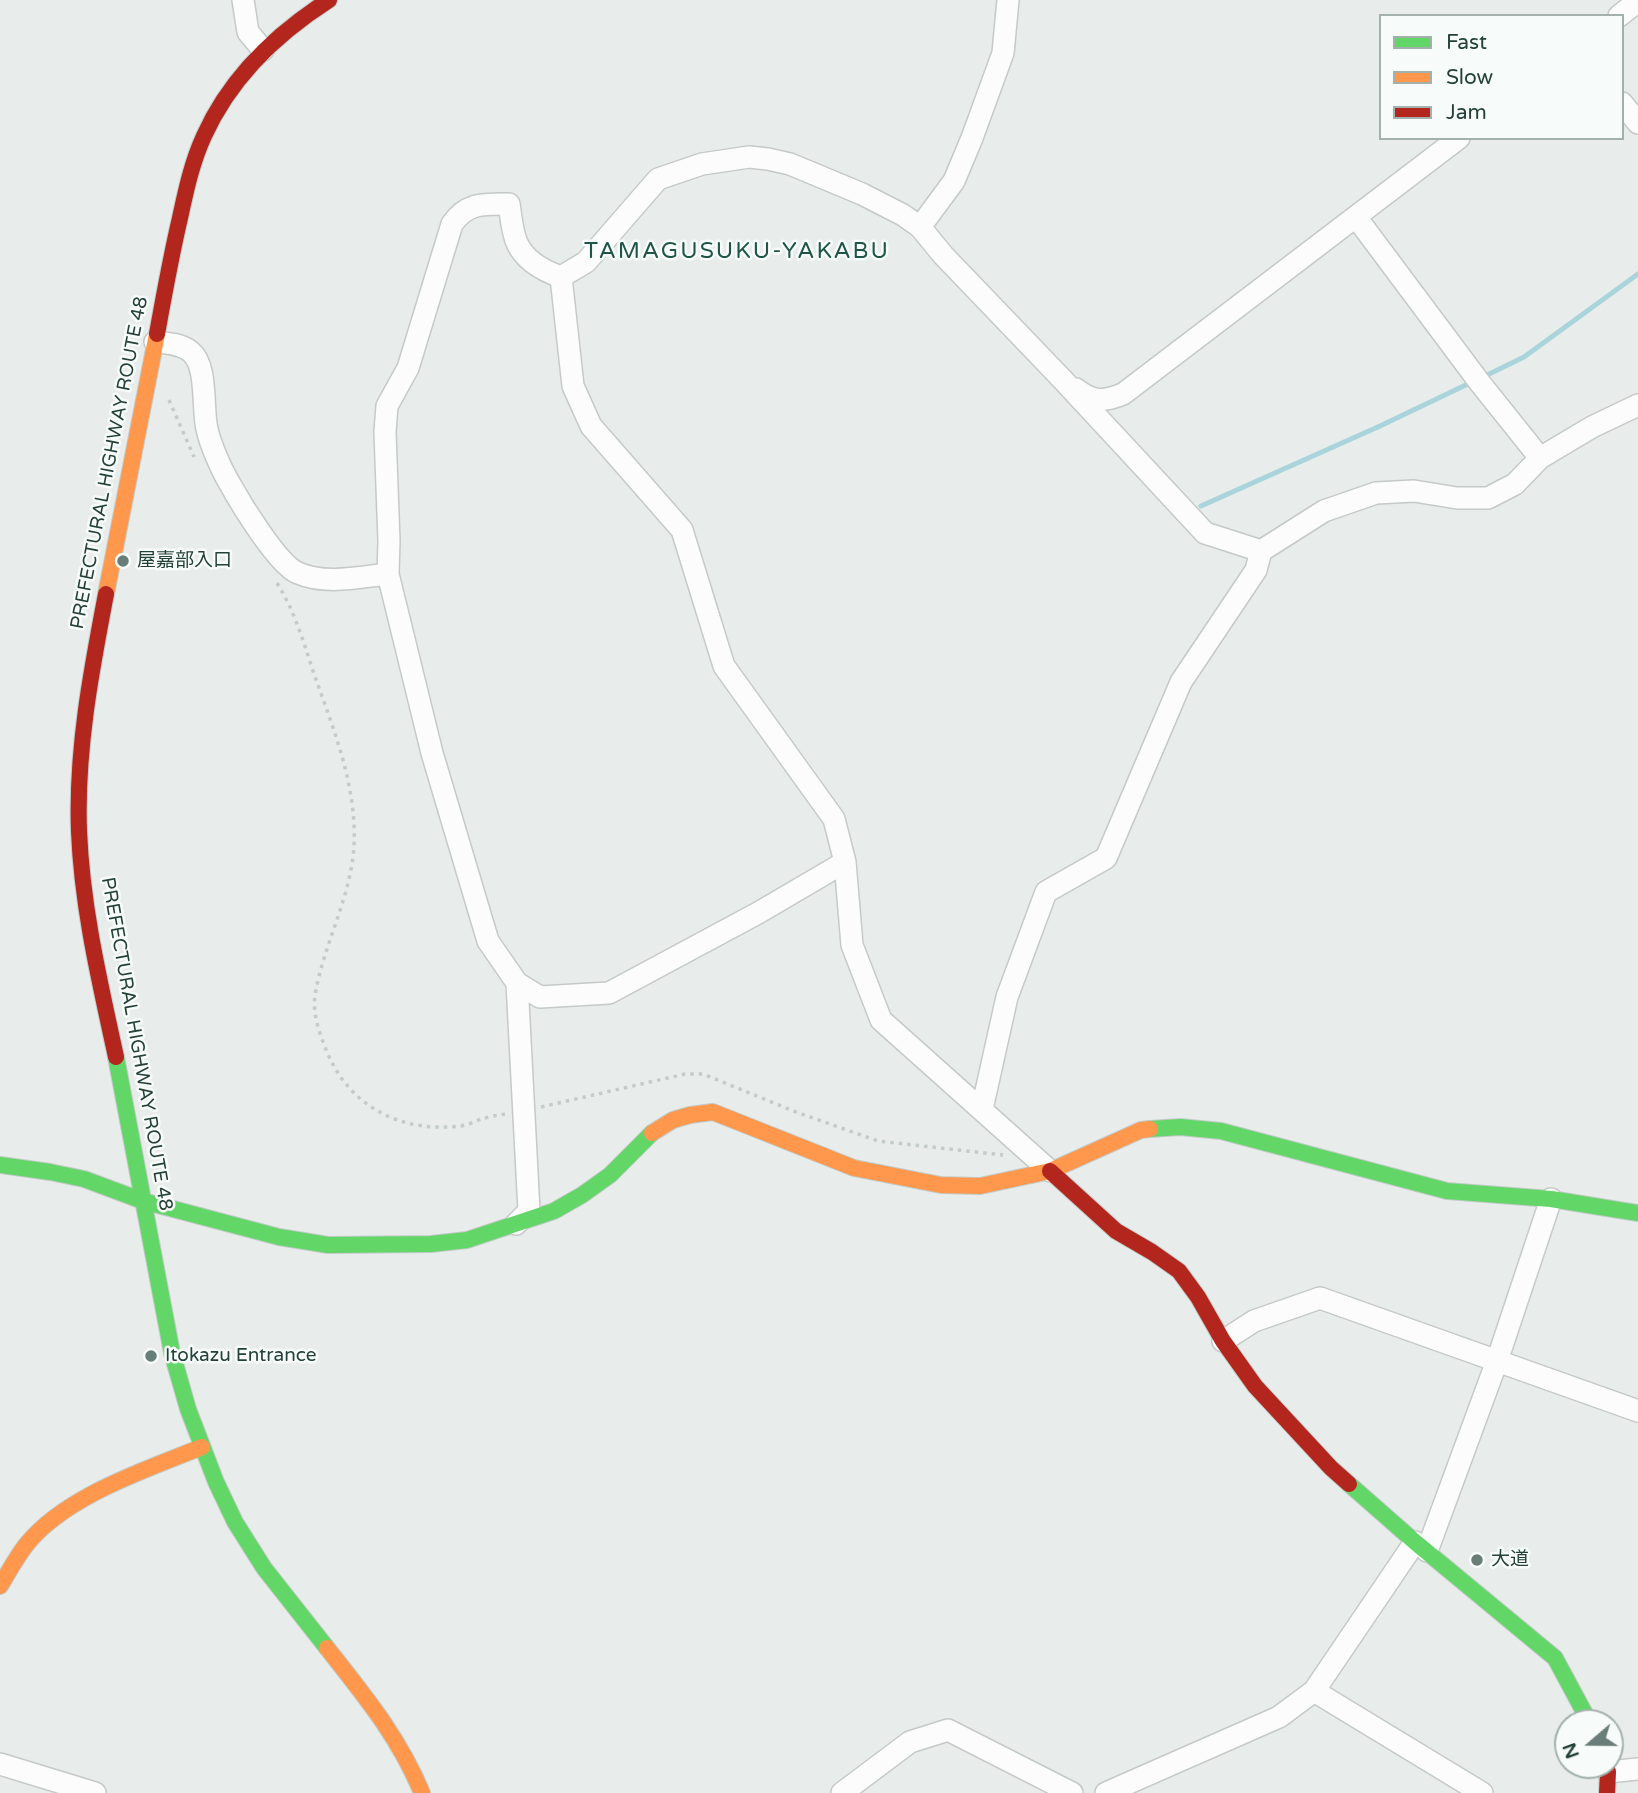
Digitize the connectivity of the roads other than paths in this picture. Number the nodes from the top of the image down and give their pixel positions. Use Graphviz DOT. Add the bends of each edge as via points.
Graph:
graph roads {
  1 [pos="243,0"];
  2 [pos="330,0"];
  3 [pos="1008,0"];
  4 [pos="1638,1"];
  5 [pos="1622,14"];
  6 [pos="263,50"];
  7 [pos="1624,106"];
  8 [pos="1638,123"];
  9 [pos="1456,140"];
  10 [pos="1356,217"];
  11 [pos="920,227"];
  12 [pos="561,277"];
  13 [pos="155,342"];
  14 [pos="1062,379"];
  15 [pos="1638,405"];
  16 [pos="1540,458"];
  17 [pos="1261,551"];
  18 [pos="388,574"];
  19 [pos="845,862"];
  20 [pos="517,983"];
  21 [pos="982,1109"];
  22 [pos="0,1166"];
  23 [pos="1050,1171"];
  24 [pos="1551,1199"];
  25 [pos="143,1201"];
  26 [pos="1638,1213"];
  27 [pos="516,1224"];
  28 [pos="1223,1341"];
  29 [pos="1497,1361"];
  30 [pos="1638,1410"];
  31 [pos="202,1447"];
  32 [pos="1421,1546"];
  33 [pos="0,1586"];
  34 [pos="1314,1690"];
  35 [pos="1582,1709"];
  36 [pos="0,1764"];
  37 [pos="95,1793"];
  38 [pos="422,1793"];
  39 [pos="842,1793"];
  40 [pos="1072,1793"];
  41 [pos="1106,1793"];
  42 [pos="1482,1793"];
  1 -- 6 [label="street" via="248,32"];
  2 -- 6 [label="street, PREFECTURAL HIGHWAY ROUTE 48"];
  3 -- 11 [label="street" via="1003,53 972,138 954,181"];
  4 -- 5 [label="street"];
  6 -- 13 [label="street, PREFECTURAL HIGHWAY ROUTE 48" via="230,90 199,148"];
  7 -- 8 [label="street"];
  9 -- 10 [label="street"];
  10 -- 14 [label="street" via="1123,394 1107,401 1088,398"];
  10 -- 16 [label="street"];
  11 -- 12 [label="street" via="862,194 790,164 750,157 702,164 658,179 586,262"];
  11 -- 14 [label="street"];
  12 -- 18 [label="street" via="525,256 516,242 509,204 473,207 458,214 452,224 408,368 387,406"];
  12 -- 19 [label="street" via="573,386 591,426 682,530 724,666 834,819"];
  13 -- 18 [label="street" via="192,352 201,369 207,430 228,482 284,563 296,573 314,577"];
  13 -- 25 [label="street, PREFECTURAL HIGHWAY ROUTE 48" via="92,665 79,790 86,898"];
  14 -- 17 [label="street" via="1205,533"];
  15 -- 16 [label="street"];
  16 -- 17 [label="street" via="1515,484 1488,498 1414,491 1376,493 1324,511"];
  17 -- 21 [label="street" via="1256,570 1181,682 1106,858 1046,892 1007,997"];
  18 -- 20 [label="street" via="432,753 488,940"];
  19 -- 20 [label="street" via="609,993 540,997"];
  19 -- 21 [label="street" via="852,945 881,1020"];
  20 -- 27 [label="street" via="529,1211"];
  21 -- 23 [label="street"];
  22 -- 25 [label="street" via="84,1179"];
  23 -- 24 [label="street" via="1141,1130 1180,1127 1221,1131 1447,1191"];
  23 -- 27 [label="street" via="980,1186 890,1177 854,1168 713,1112 673,1120 582,1195"];
  23 -- 28 [label="street" via="1116,1231 1179,1271"];
  24 -- 26 [label="street"];
  24 -- 29 [label="street"];
  25 -- 27 [label="street" via="279,1237 328,1245 467,1240"];
  25 -- 31 [label="street, PREFECTURAL HIGHWAY ROUTE 48" via="178,1377"];
  28 -- 29 [label="street" via="1254,1321 1320,1298"];
  28 -- 32 [label="street" via="1255,1386 1331,1468"];
  29 -- 30 [label="street"];
  29 -- 32 [label="street"];
  31 -- 33 [label="street" via="67,1507 26,1545"];
  31 -- 38 [label="street, PREFECTURAL HIGHWAY ROUTE 48" via="244,1537 393,1734"];
  32 -- 34 [label="street"];
  32 -- 35 [label="street" via="1555,1658"];
  34 -- 41 [label="street" via="1279,1717"];
  34 -- 42 [label="street"];
  36 -- 37 [label="street"];
  39 -- 40 [label="street" via="910,1742 948,1730"];
}
